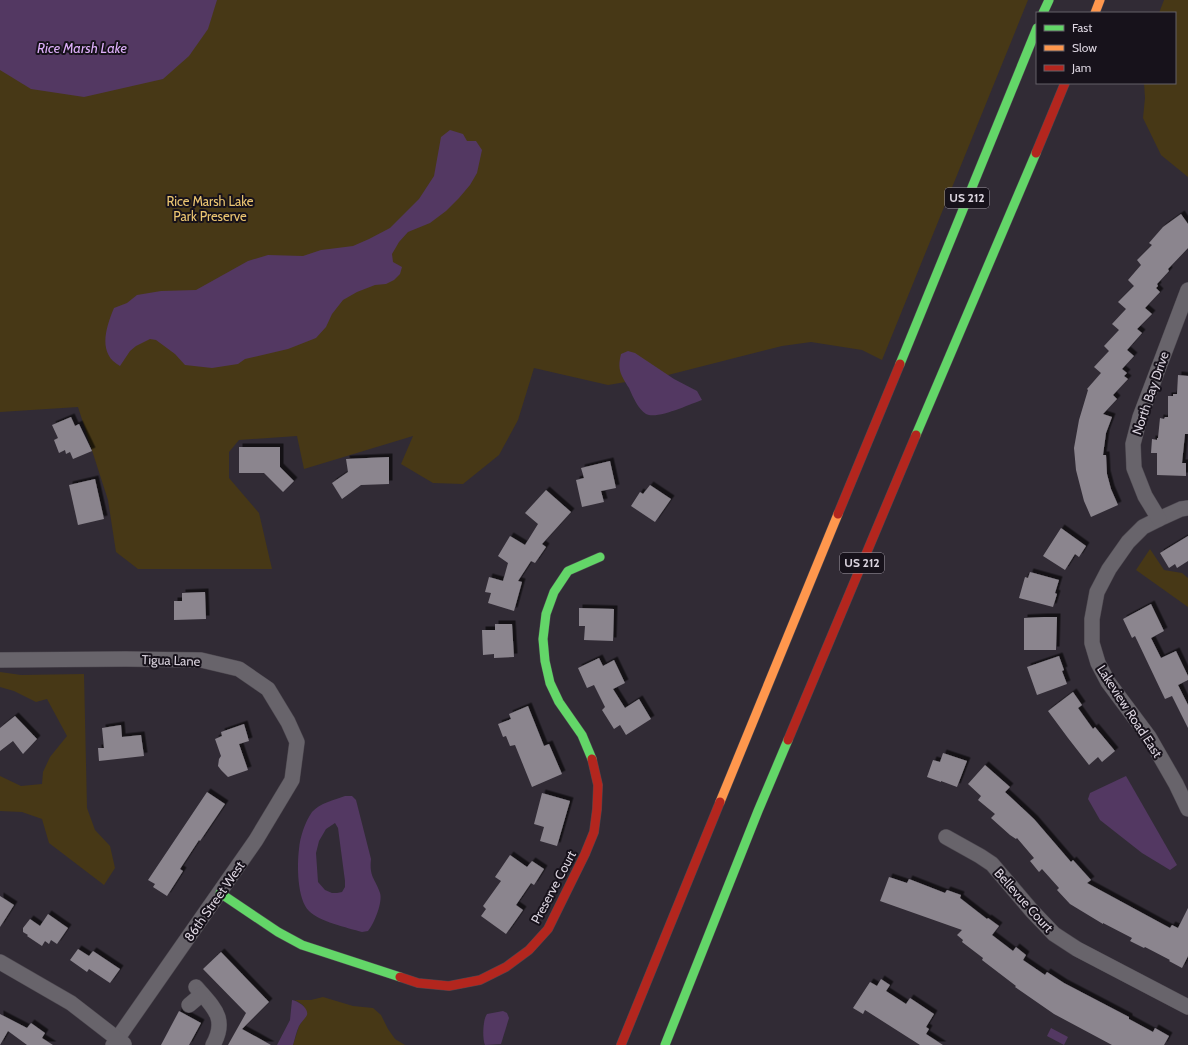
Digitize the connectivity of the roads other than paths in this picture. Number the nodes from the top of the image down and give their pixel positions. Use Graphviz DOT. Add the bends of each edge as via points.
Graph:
graph roads {
  1 [pos="1049,0"];
  2 [pos="1100,0"];
  3 [pos="1043,12"];
  4 [pos="1095,12"];
  5 [pos="1036,30"];
  6 [pos="1065,84"];
  7 [pos="1188,290"];
  8 [pos="1188,508"];
  9 [pos="1158,518"];
  10 [pos="600,557"];
  11 [pos="0,660"];
  12 [pos="296,748"];
  13 [pos="1188,809"];
  14 [pos="946,837"];
  15 [pos="220,892"];
  16 [pos="0,962"];
  17 [pos="189,1005"];
  18 [pos="1188,1007"];
  19 [pos="118,1043"];
  20 [pos="213,1045"];
  21 [pos="622,1045"];
  22 [pos="666,1045"];
  1 -- 3 [label="main road"];
  2 -- 4 [label="main road"];
  5 -- 21 [label="main road, US 212"];
  6 -- 22 [label="main road, US 212" via="758,811"];
  7 -- 9 [label="street, North Bay Drive" via="1140,417 1133,444 1134,468 1145,496"];
  8 -- 9 [label="street, Lakeview Road East"];
  9 -- 13 [label="street, Lakeview Road East" via="1143,527 1128,542 1109,569 1097,592 1092,619 1092,643 1098,663 1108,682 1149,737"];
  10 -- 15 [label="main road, Preserve Court" via="568,571 554,592 546,614 543,639 550,683 559,702 582,735 594,763 598,785 598,809 594,832 585,854 548,929 529,950 506,968 480,980 448,986 418,983 302,945 278,932"];
  11 -- 12 [label="street, Tigua Lane" via="201,660 239,669 268,689 288,722 297,742"];
  12 -- 15 [label="street, 86th Street West" via="292,780 256,840"];
  14 -- 18 [label="street, Bellevue Court" via="992,864 1054,934 1077,949"];
  15 -- 19 [label="street, 86th Street West"];
  16 -- 19 [label="street" via="72,1003"];
  17 -- 20 [label="street" via="199,990 216,1010 219,1029"];
}
